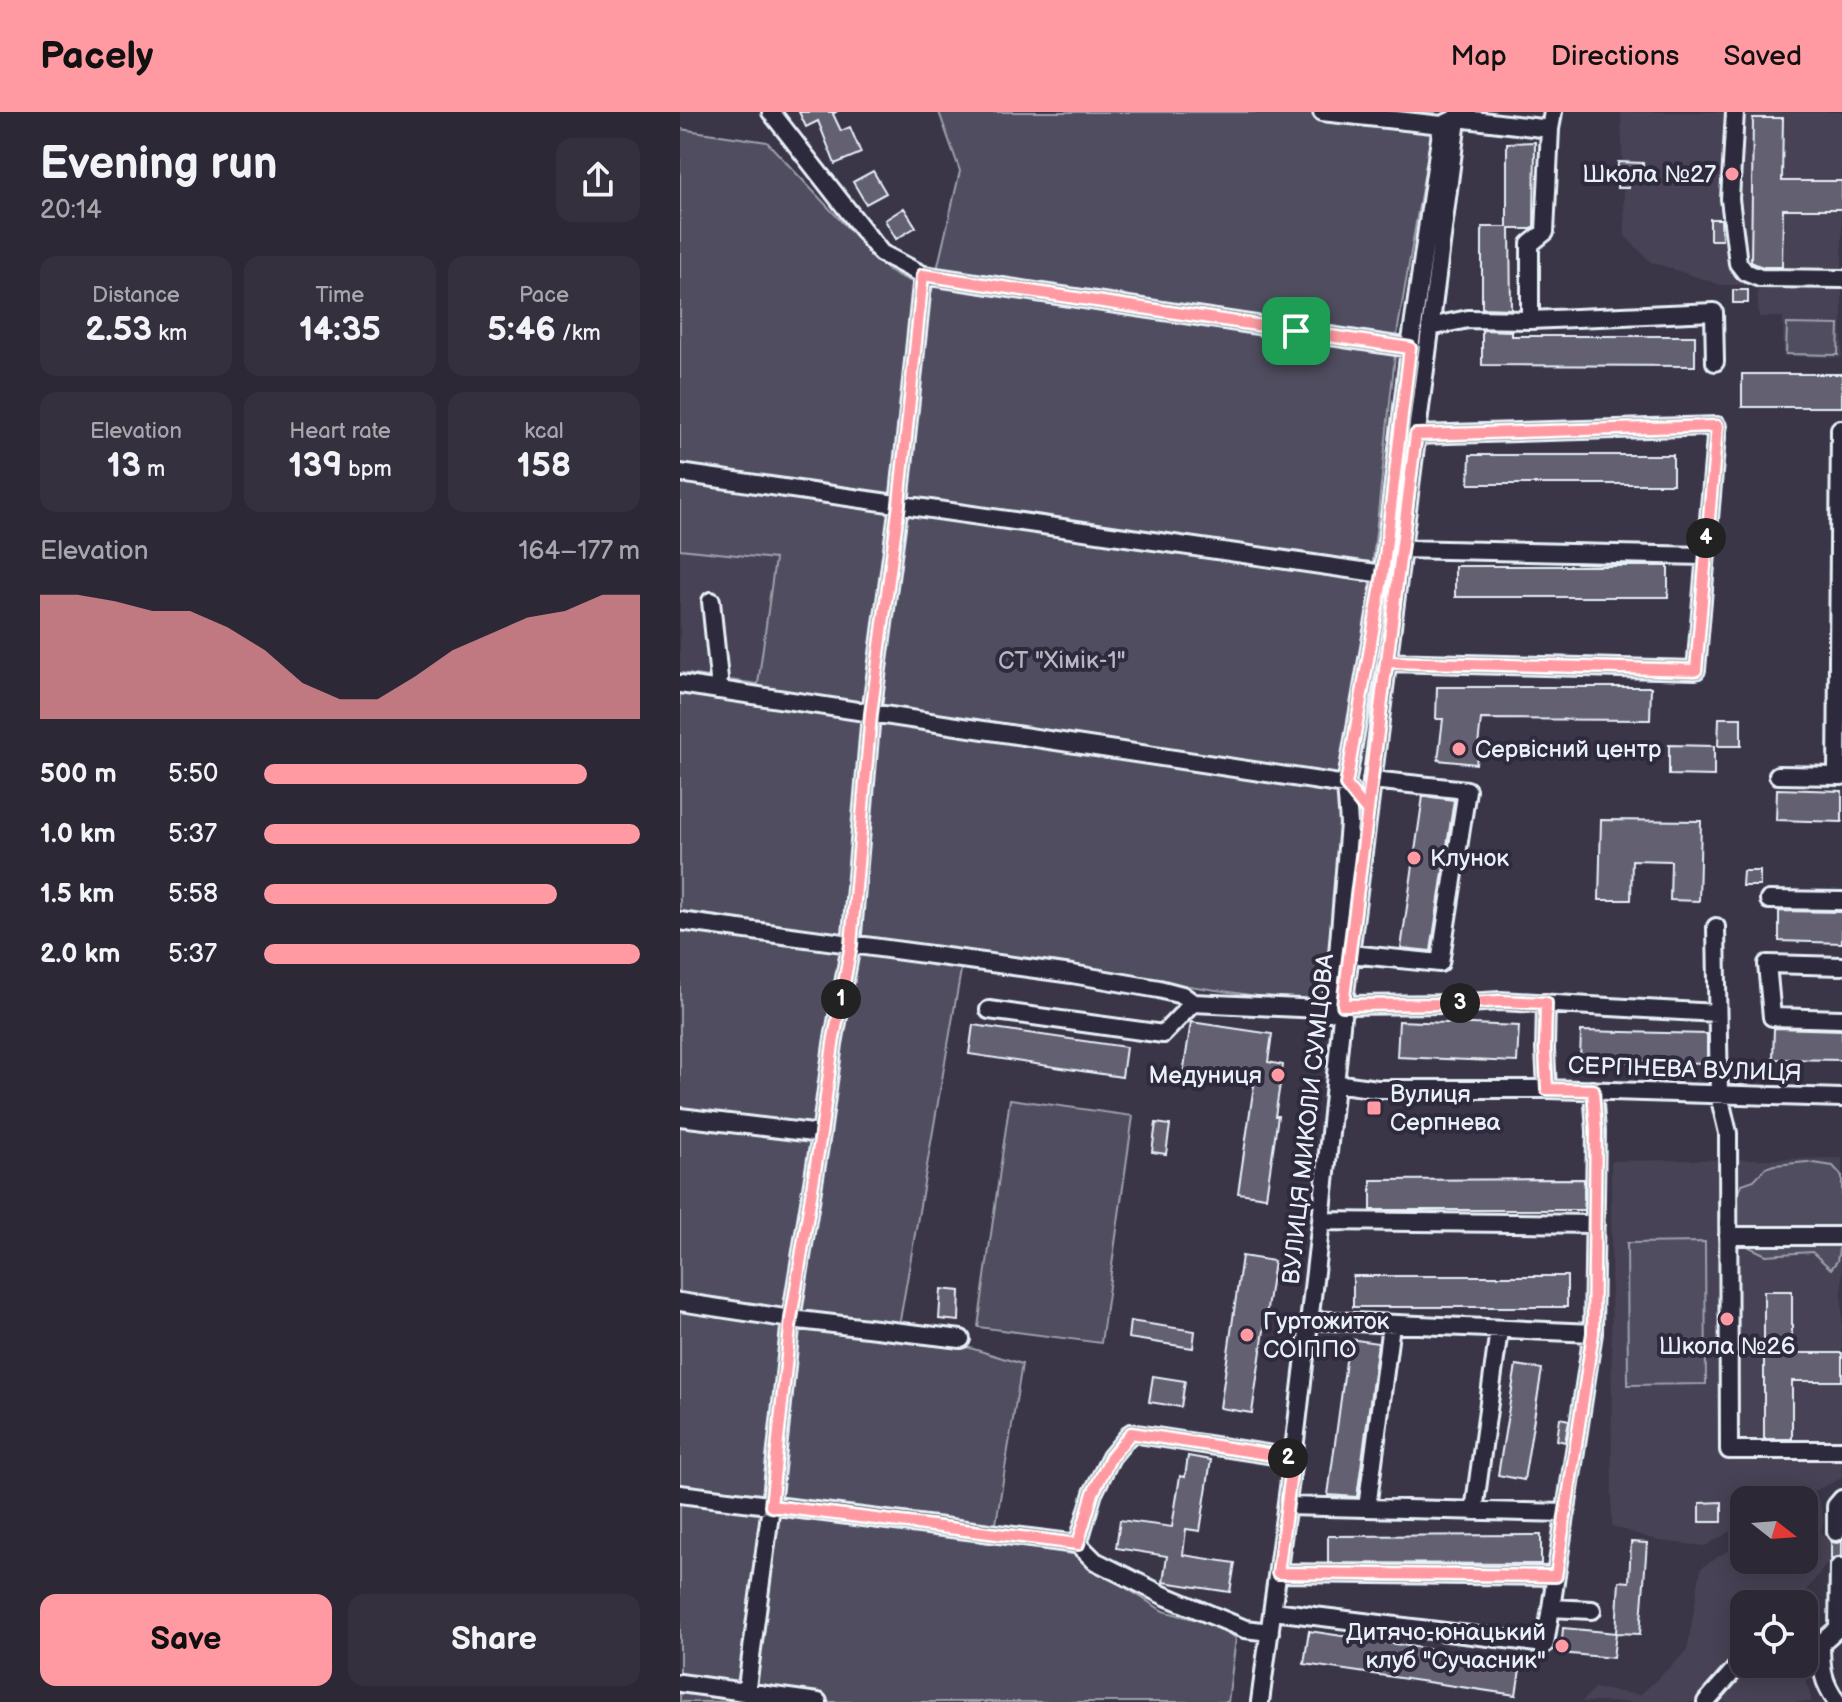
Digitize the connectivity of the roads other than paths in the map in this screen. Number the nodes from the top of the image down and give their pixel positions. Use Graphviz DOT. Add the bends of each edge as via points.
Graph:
graph roads {
  1 [pos="771,112"];
  2 [pos="1322,112"];
  3 [pos="1553,112"];
  4 [pos="1735,112"];
  5 [pos="1452,119"];
  6 [pos="1550,129"];
  7 [pos="923,275"];
  8 [pos="1842,279"];
  9 [pos="1530,320"];
  10 [pos="1430,327"];
  11 [pos="1410,348"];
  12 [pos="1715,362"];
  13 [pos="1840,429"];
  14 [pos="1416,435"];
  15 [pos="680,473"];
  16 [pos="899,504"];
  17 [pos="1401,549"];
  18 [pos="1704,556"];
  19 [pos="1383,574"];
  20 [pos="711,601"];
  21 [pos="1386,662"];
  22 [pos="680,684"];
  23 [pos="717,690"];
  24 [pos="871,714"];
  25 [pos="1778,775"];
  26 [pos="1840,776"];
  27 [pos="1372,780"];
  28 [pos="1346,785"];
  29 [pos="1367,811"];
  30 [pos="1769,900"];
  31 [pos="1842,901"];
  32 [pos="680,921"];
  33 [pos="1716,927"];
  34 [pos="851,945"];
  35 [pos="1350,954"];
  36 [pos="1842,966"];
  37 [pos="1193,1003"];
  38 [pos="1546,1003"];
  39 [pos="989,1010"];
  40 [pos="1338,1011"];
  41 [pos="1717,1013"];
  42 [pos="1842,1019"];
  43 [pos="1335,1083"];
  44 [pos="1547,1089"];
  45 [pos="1593,1090"];
  46 [pos="1719,1095"];
  47 [pos="1842,1098"];
  48 [pos="680,1117"];
  49 [pos="821,1134"];
  50 [pos="1321,1221"];
  51 [pos="1595,1224"];
  52 [pos="1728,1236"];
  53 [pos="1842,1236"];
  54 [pos="680,1302"];
  55 [pos="791,1319"];
  56 [pos="1309,1320"];
  57 [pos="1391,1325"];
  58 [pos="1499,1330"];
  59 [pos="1593,1333"];
  60 [pos="961,1339"];
  61 [pos="1842,1450"];
  62 [pos="1293,1458"];
  63 [pos="680,1494"];
  64 [pos="1842,1499"];
  65 [pos="771,1506"];
  66 [pos="1287,1506"];
  67 [pos="1367,1508"];
  68 [pos="1474,1511"];
  69 [pos="1566,1513"];
  70 [pos="1836,1532"];
  71 [pos="1078,1544"];
  72 [pos="1842,1567"];
  73 [pos="1278,1573"];
  74 [pos="1556,1576"];
  75 [pos="1551,1608"];
  76 [pos="1592,1610"];
  77 [pos="1273,1611"];
  78 [pos="1270,1632"];
  79 [pos="1730,1675"];
  80 [pos="680,1683"];
  81 [pos="746,1697"];
  82 [pos="818,1702"];
  83 [pos="1260,1702"];
  84 [pos="1706,1702"];
  85 [pos="1837,1702"];
  1 -- 7 [label="street" via="881,253"];
  2 -- 5 [label="street"];
  3 -- 6 [label="street"];
  4 -- 8 [label="street" via="1730,199 1738,263 1760,278"];
  5 -- 6 [label="street"];
  5 -- 10 [label="street, ВУЛИЦЯ МИКОЛИ СУМЦОВА"];
  5 -- 11 [label="street"];
  6 -- 9 [label="street" via="1545,232 1530,244"];
  7 -- 11 [label="street"];
  7 -- 16 [label="street"];
  9 -- 10 [label="street" via="1468,319"];
  9 -- 12 [label="street" via="1714,312"];
  10 -- 14 [label="street, ВУЛИЦЯ МИКОЛИ СУМЦОВА"];
  11 -- 19 [label="street"];
  13 -- 26 [label="street"];
  14 -- 17 [label="street, ВУЛИЦЯ МИКОЛИ СУМЦОВА"];
  14 -- 18 [label="street" via="1717,426"];
  15 -- 16 [label="street"];
  16 -- 19 [label="street"];
  16 -- 24 [label="street"];
  17 -- 18 [label="street"];
  17 -- 21 [label="street, ВУЛИЦЯ МИКОЛИ СУМЦОВА"];
  18 -- 21 [label="street" via="1696,670"];
  19 -- 28 [label="street"];
  20 -- 23 [label="street"];
  21 -- 27 [label="street, ВУЛИЦЯ МИКОЛИ СУМЦОВА"];
  22 -- 23 [label="street"];
  23 -- 24 [label="street"];
  24 -- 28 [label="street"];
  24 -- 34 [label="street"];
  25 -- 26 [label="street"];
  27 -- 29 [label="street, ВУЛИЦЯ МИКОЛИ СУМЦОВА"];
  27 -- 35 [label="street" via="1467,790 1466,803 1440,963"];
  28 -- 29 [label="street"];
  28 -- 40 [label="street" via="1349,824"];
  29 -- 35 [label="street, ВУЛИЦЯ МИКОЛИ СУМЦОВА"];
  30 -- 31 [label="street"];
  32 -- 34 [label="street"];
  33 -- 41 [label="street"];
  34 -- 37 [label="street" via="1072,974 1182,995"];
  34 -- 49 [label="street"];
  35 -- 40 [label="street, ВУЛИЦЯ МИКОЛИ СУМЦОВА"];
  36 -- 42 [label="street" via="1767,964 1772,1017"];
  37 -- 39 [label="street" via="1163,1034"];
  37 -- 40 [label="street"];
  38 -- 40 [label="street"];
  38 -- 41 [label="street"];
  38 -- 44 [label="street"];
  40 -- 43 [label="street, ВУЛИЦЯ МИКОЛИ СУМЦОВА"];
  41 -- 46 [label="street"];
  43 -- 44 [label="street, СЕРПНЕВА ВУЛИЦЯ" via="1377,1089"];
  43 -- 50 [label="street, ВУЛИЦЯ МИКОЛИ СУМЦОВА"];
  44 -- 45 [label="street, СЕРПНЕВА ВУЛИЦЯ"];
  45 -- 46 [label="street, СЕРПНЕВА ВУЛИЦЯ"];
  45 -- 51 [label="street"];
  46 -- 47 [label="street, СЕРПНЕВА ВУЛИЦЯ"];
  46 -- 52 [label="street" via="1728,1133"];
  48 -- 49 [label="street"];
  49 -- 55 [label="street"];
  50 -- 51 [label="street"];
  50 -- 56 [label="street, ВУЛИЦЯ МИКОЛИ СУМЦОВА"];
  51 -- 59 [label="street"];
  52 -- 53 [label="street"];
  52 -- 61 [label="street" via="1729,1450"];
  54 -- 55 [label="street"];
  55 -- 60 [label="street"];
  55 -- 65 [label="street"];
  56 -- 57 [label="street"];
  56 -- 62 [label="street, ВУЛИЦЯ МИКОЛИ СУМЦОВА"];
  57 -- 58 [label="street"];
  57 -- 67 [label="street"];
  58 -- 59 [label="street"];
  58 -- 68 [label="street"];
  59 -- 69 [label="street"];
  62 -- 66 [label="street, ВУЛИЦЯ МИКОЛИ СУМЦОВА"];
  62 -- 71 [label="street" via="1131,1433 1111,1457 1093,1493"];
  63 -- 65 [label="street"];
  64 -- 70 [label="street" via="1836,1506"];
  65 -- 71 [label="street"];
  65 -- 81 [label="street"];
  66 -- 67 [label="street"];
  66 -- 73 [label="street, ВУЛИЦЯ МИКОЛИ СУМЦОВА"];
  67 -- 68 [label="street"];
  68 -- 69 [label="street"];
  69 -- 74 [label="street"];
  71 -- 78 [label="street" via="1095,1561 1163,1595 1245,1629"];
  72 -- 85 [label="street" via="1838,1628 1821,1643 1821,1670"];
  73 -- 74 [label="street"];
  73 -- 77 [label="street, ВУЛИЦЯ МИКОЛИ СУМЦОВА"];
  74 -- 75 [label="street"];
  75 -- 76 [label="street"];
  75 -- 77 [label="street" via="1545,1644"];
  77 -- 78 [label="street, ВУЛИЦЯ МИКОЛИ СУМЦОВА"];
  78 -- 83 [label="street, ВУЛИЦЯ МИКОЛИ СУМЦОВА"];
  79 -- 84 [label="street"];
  80 -- 81 [label="street"];
  81 -- 82 [label="street"];
}
